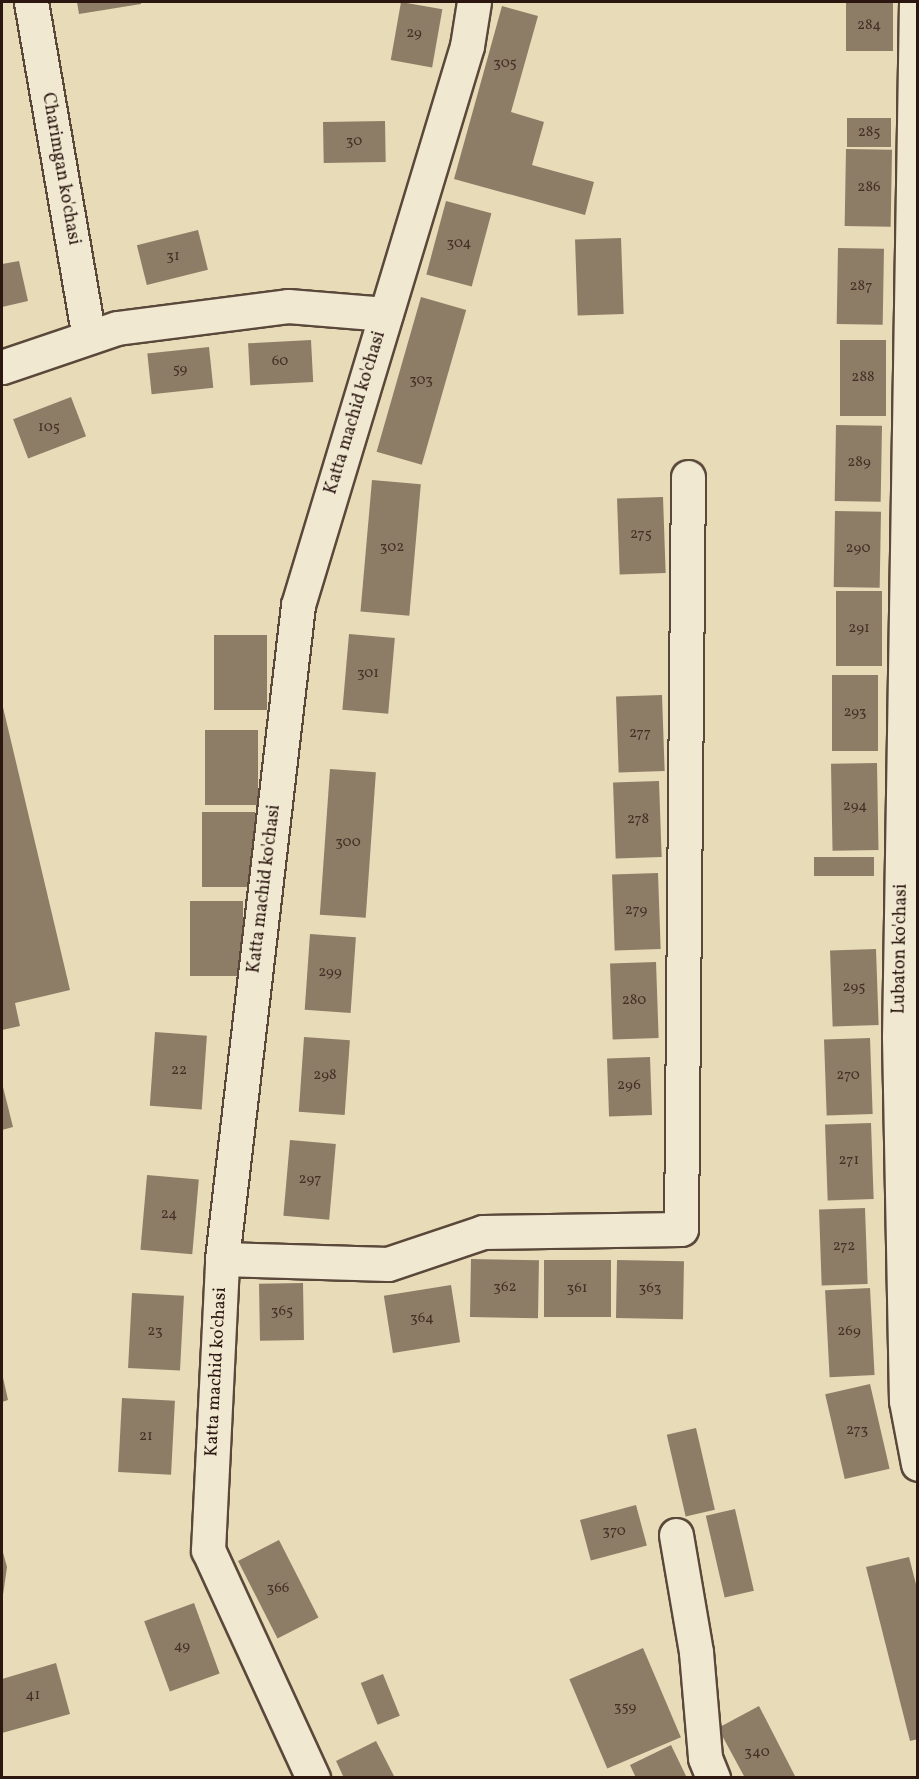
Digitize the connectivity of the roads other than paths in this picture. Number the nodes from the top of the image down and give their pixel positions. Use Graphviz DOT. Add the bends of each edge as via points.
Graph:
graph roads {
  1 [pos="31,2"];
  2 [pos="474,2"];
  3 [pos="916,2"];
  4 [pos="386,314"];
  5 [pos="89,338"];
  6 [pos="2,367"];
  7 [pos="688,477"];
  8 [pos="222,1259"];
  9 [pos="918,1464"];
  10 [pos="676,1535"];
  11 [pos="313,1778"];
  12 [pos="713,1778"];
  1 -- 5 [label="street, Charimgan ko'chasi"];
  2 -- 4 [label="street, Katta machid ko'chasi" via="467,46"];
  3 -- 9 [label="street, Lubaton ko'chasi" via="899,1037 906,1401"];
  4 -- 5 [label="street" via="288,306 117,328"];
  4 -- 8 [label="street, Katta machid ko'chasi" via="298,604"];
  5 -- 6 [label="street"];
  7 -- 8 [label="street" via="681,1229 483,1232 388,1264"];
  8 -- 11 [label="street, Katta machid ko'chasi" via="208,1550"];
  10 -- 12 [label="street" via="696,1652 705,1758"];
}
